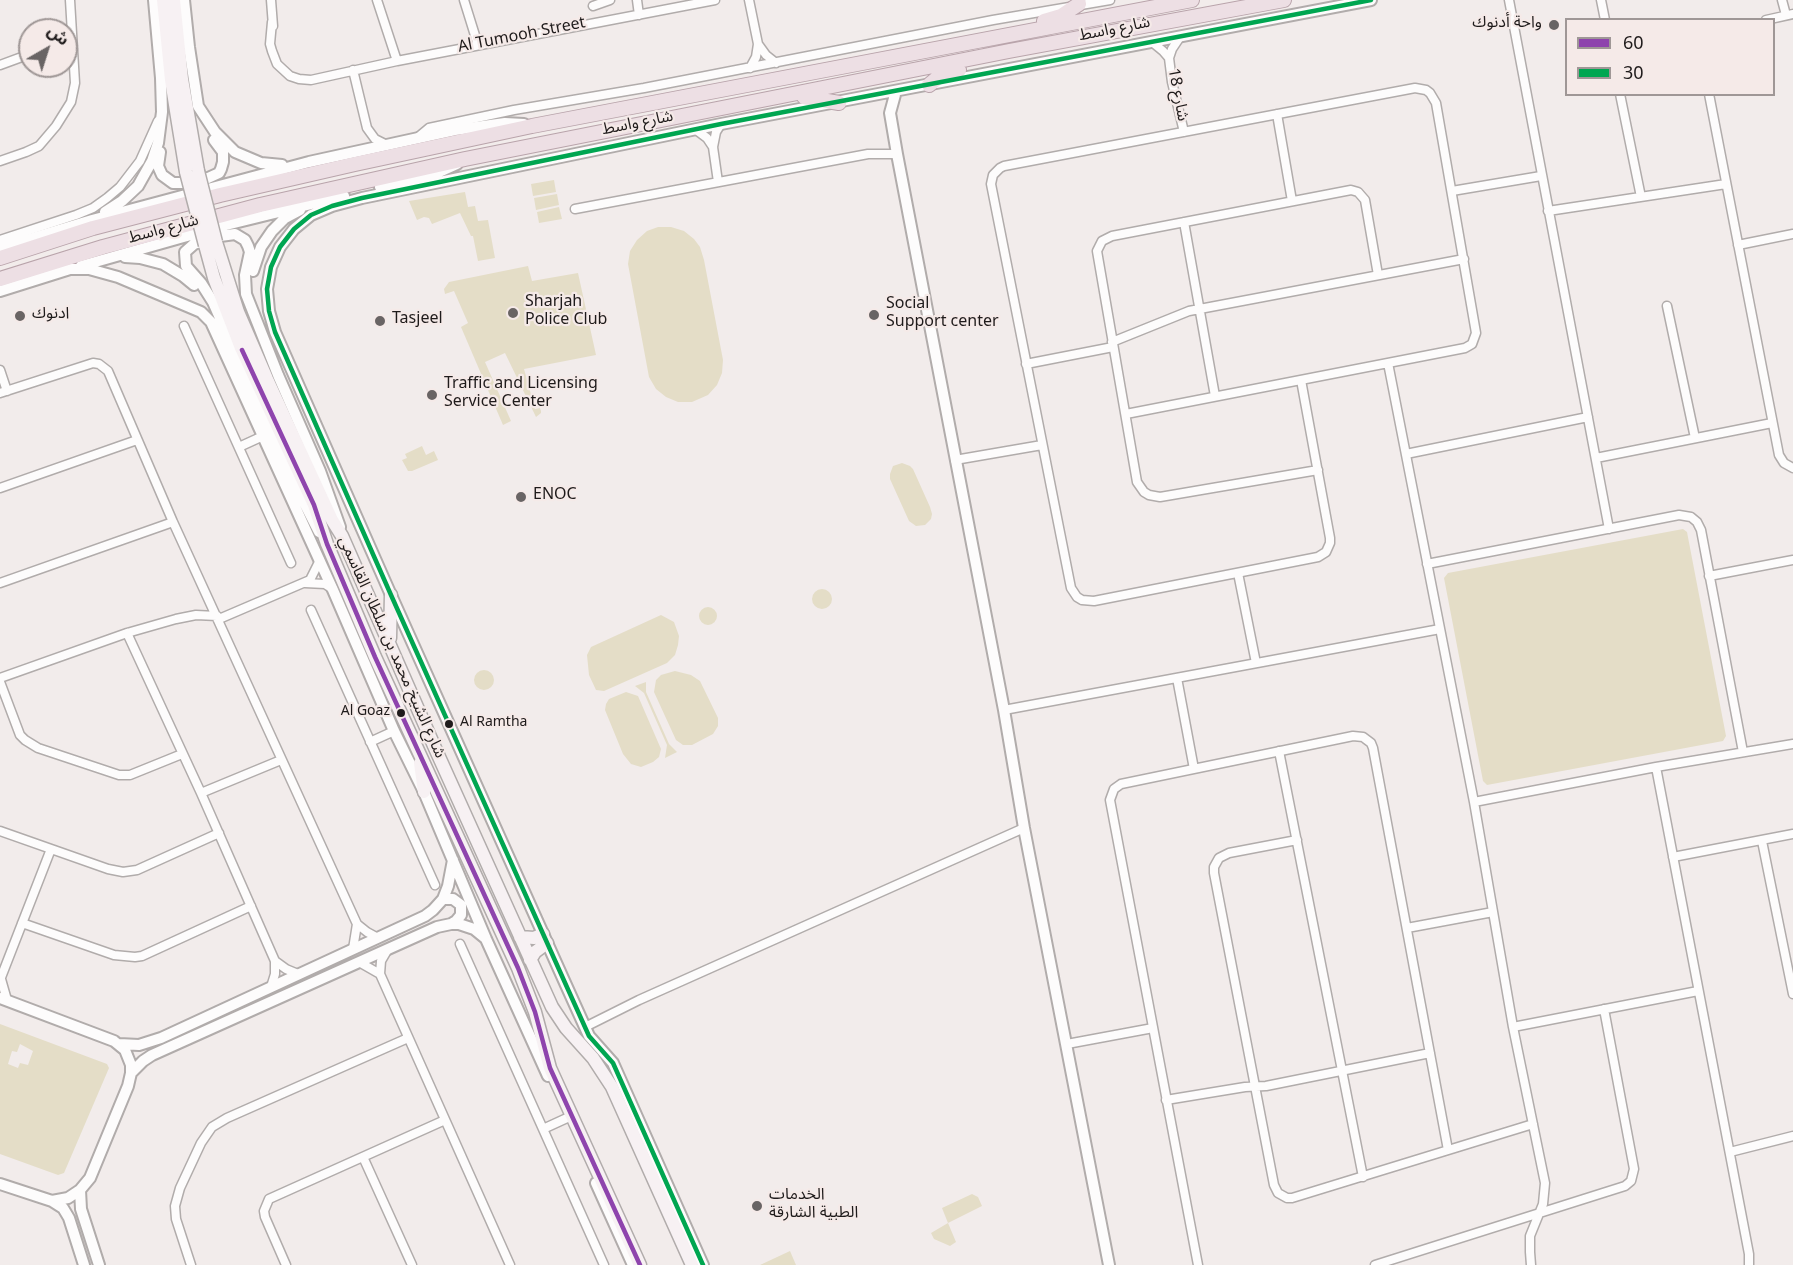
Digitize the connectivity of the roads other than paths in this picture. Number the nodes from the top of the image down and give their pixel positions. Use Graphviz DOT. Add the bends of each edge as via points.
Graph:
graph roads {
  1 [pos="70,0"];
  2 [pos="74,0"];
  3 [pos="145,0"];
  4 [pos="174,0"];
  5 [pos="184,0"];
  6 [pos="271,0"];
  7 [pos="377,0"];
  8 [pos="464,0"];
  9 [pos="610,0"];
  10 [pos="637,0"];
  11 [pos="680,0"];
  12 [pos="715,0"];
  13 [pos="748,0"];
  14 [pos="1109,0"];
  15 [pos="1192,0"];
  16 [pos="1284,0"];
  17 [pos="1371,0"];
  18 [pos="1509,0"];
  19 [pos="1601,0"];
  20 [pos="1782,0"];
  21 [pos="704,1"];
  22 [pos="157,3"];
  23 [pos="1079,4"];
  24 [pos="593,6"];
  25 [pos="674,8"];
  26 [pos="639,15"];
  27 [pos="1790,15"];
  28 [pos="70,18"];
  29 [pos="1605,18"];
  30 [pos="1775,18"];
  31 [pos="999,37"];
  32 [pos="1180,37"];
  33 [pos="1152,42"];
  34 [pos="759,44"];
  35 [pos="478,45"];
  36 [pos="1009,51"];
  37 [pos="18,58"];
  38 [pos="1169,58"];
  39 [pos="397,61"];
  40 [pos="777,63"];
  41 [pos="0,65"];
  42 [pos="750,68"];
  43 [pos="353,70"];
  44 [pos="74,78"];
  45 [pos="161,78"];
  46 [pos="929,85"];
  47 [pos="896,91"];
  48 [pos="790,96"];
  49 [pos="873,96"];
  50 [pos="1620,96"];
  51 [pos="1709,96"];
  52 [pos="839,103"];
  53 [pos="198,106"];
  54 [pos="162,112"];
  55 [pos="890,113"];
  56 [pos="1277,114"];
  57 [pos="721,124"];
  58 [pos="532,126"];
  59 [pos="367,128"];
  60 [pos="695,129"];
  61 [pos="1184,132"];
  62 [pos="417,138"];
  63 [pos="387,145"];
  64 [pos="713,147"];
  65 [pos="363,150"];
  66 [pos="897,154"];
  67 [pos="465,159"];
  68 [pos="0,161"];
  69 [pos="309,162"];
  70 [pos="192,172"];
  71 [pos="1541,176"];
  72 [pos="718,182"];
  73 [pos="1726,184"];
  74 [pos="1452,191"];
  75 [pos="366,194"];
  76 [pos="1641,197"];
  77 [pos="1292,201"];
  78 [pos="310,204"];
  79 [pos="574,209"];
  80 [pos="1548,211"];
  81 [pos="92,220"];
  82 [pos="1184,222"];
  83 [pos="28,231"];
  84 [pos="45,233"];
  85 [pos="1793,234"];
  86 [pos="0,240"];
  87 [pos="210,244"];
  88 [pos="1738,245"];
  89 [pos="0,248"];
  90 [pos="0,258"];
  91 [pos="1464,259"];
  92 [pos="103,260"];
  93 [pos="69,269"];
  94 [pos="1378,275"];
  95 [pos="0,279"];
  96 [pos="0,291"];
  97 [pos="250,304"];
  98 [pos="1667,306"];
  99 [pos="1199,309"];
  100 [pos="220,320"];
  101 [pos="184,326"];
  102 [pos="265,343"];
  103 [pos="1113,344"];
  104 [pos="284,352"];
  105 [pos="1388,363"];
  106 [pos="1026,364"];
  107 [pos="0,370"];
  108 [pos="1301,380"];
  109 [pos="4,392"];
  110 [pos="1215,396"];
  111 [pos="1125,414"];
  112 [pos="1588,417"];
  113 [pos="264,419"];
  114 [pos="1772,423"];
  115 [pos="263,435"];
  116 [pos="1695,438"];
  117 [pos="137,440"];
  118 [pos="1042,445"];
  119 [pos="238,447"];
  120 [pos="1406,454"];
  121 [pos="1596,458"];
  122 [pos="955,460"];
  123 [pos="1793,468"];
  124 [pos="1317,470"];
  125 [pos="0,488"];
  126 [pos="173,522"];
  127 [pos="1609,528"];
  128 [pos="342,536"];
  129 [pos="327,544"];
  130 [pos="320,560"];
  131 [pos="1793,560"];
  132 [pos="291,563"];
  133 [pos="1427,564"];
  134 [pos="1238,573"];
  135 [pos="1709,576"];
  136 [pos="0,583"];
  137 [pos="305,583"];
  138 [pos="333,590"];
  139 [pos="391,595"];
  140 [pos="311,610"];
  141 [pos="218,617"];
  142 [pos="1440,629"];
  143 [pos="127,633"];
  144 [pos="392,651"];
  145 [pos="1256,663"];
  146 [pos="0,678"];
  147 [pos="1177,678"];
  148 [pos="0,682"];
  149 [pos="1004,710"];
  150 [pos="394,730"];
  151 [pos="370,742"];
  152 [pos="1793,744"];
  153 [pos="1279,751"];
  154 [pos="1743,752"];
  155 [pos="418,753"];
  156 [pos="182,754"];
  157 [pos="281,760"];
  158 [pos="1656,767"];
  159 [pos="1194,769"];
  160 [pos="424,792"];
  161 [pos="201,793"];
  162 [pos="1474,802"];
  163 [pos="1024,828"];
  164 [pos="0,831"];
  165 [pos="219,833"];
  166 [pos="1793,834"];
  167 [pos="1297,840"];
  168 [pos="1762,841"];
  169 [pos="51,849"];
  170 [pos="1673,857"];
  171 [pos="453,860"];
  172 [pos="435,885"];
  173 [pos="443,899"];
  174 [pos="251,906"];
  175 [pos="1493,912"];
  176 [pos="22,923"];
  177 [pos="357,924"];
  178 [pos="451,924"];
  179 [pos="1407,928"];
  180 [pos="520,937"];
  181 [pos="378,938"];
  182 [pos="486,939"];
  183 [pos="545,939"];
  184 [pos="460,944"];
  185 [pos="353,949"];
  186 [pos="388,949"];
  187 [pos="530,960"];
  188 [pos="275,961"];
  189 [pos="358,962"];
  190 [pos="298,974"];
  191 [pos="380,974"];
  192 [pos="0,980"];
  193 [pos="271,987"];
  194 [pos="1698,991"];
  195 [pos="1793,994"];
  196 [pos="3,999"];
  197 [pos="1604,1009"];
  198 [pos="585,1027"];
  199 [pos="1513,1027"];
  200 [pos="1153,1028"];
  201 [pos="161,1038"];
  202 [pos="408,1038"];
  203 [pos="119,1044"];
  204 [pos="1066,1044"];
  205 [pos="164,1050"];
  206 [pos="1430,1053"];
  207 [pos="1342,1072"];
  208 [pos="131,1073"];
  209 [pos="1255,1087"];
  210 [pos="1166,1100"];
  211 [pos="567,1118"];
  212 [pos="445,1119"];
  213 [pos="1533,1124"];
  214 [pos="543,1129"];
  215 [pos="1793,1136"];
  216 [pos="1448,1150"];
  217 [pos="1730,1152"];
  218 [pos="363,1156"];
  219 [pos="1363,1177"];
  220 [pos="0,1184"];
  221 [pos="80,1190"];
  222 [pos="52,1201"];
  223 [pos="1539,1213"];
  224 [pos="91,1238"];
  225 [pos="76,1240"];
  226 [pos="1749,1254"];
  227 [pos="634,1260"];
  228 [pos="1404,1261"];
  229 [pos="84,1265"];
  230 [pos="99,1265"];
  231 [pos="191,1265"];
  232 [pos="286,1265"];
  233 [pos="412,1265"];
  234 [pos="510,1265"];
  235 [pos="604,1265"];
  236 [pos="692,1265"];
  237 [pos="704,1265"];
  238 [pos="1109,1265"];
  239 [pos="1198,1265"];
  240 [pos="1375,1265"];
  241 [pos="1532,1265"];
  242 [pos="1749,1265"];
  243 [pos="1757,1265"];
  1 -- 2 [label="street"];
  1 -- 28 [label="street"];
  3 -- 22 [label="street"];
  4 -- 70 [label="main road, شارع الشيخ محمد بن سلطان القاسمي"];
  5 -- 53 [label="street"];
  6 -- 43 [label="street, Al Tumooh Street" via="272,51 281,69 290,76 311,80"];
  7 -- 39 [label="street"];
  8 -- 35 [label="street"];
  9 -- 24 [label="street"];
  10 -- 26 [label="street"];
  11 -- 25 [label="street"];
  12 -- 21 [label="street, Al Tumooh Street"];
  13 -- 34 [label="street"];
  14 -- 23 [label="street"];
  15 -- 31 [label="highway, شارع واسط"];
  16 -- 36 [label="highway, شارع واسط"];
  17 -- 32 [label="street"];
  18 -- 71 [label="street"];
  19 -- 29 [label="street"];
  20 -- 27 [label="street"];
  21 -- 25 [label="street, Al Tumooh Street"];
  22 -- 45 [label="street"];
  22 -- 70 [label="main road, شارع الشيخ محمد بن سلطان القاسمي"];
  23 -- 31 [label="highway" via="1055,18 1010,28"];
  23 -- 40 [label="street"];
  25 -- 26 [label="street, Al Tumooh Street"];
  26 -- 35 [label="street, Al Tumooh Street"];
  27 -- 30 [label="street"];
  31 -- 58 [label="highway, شارع واسط"];
  32 -- 33 [label="street"];
  32 -- 38 [label="street, شارع 18"];
  33 -- 38 [label="street, شارع 18"];
  33 -- 46 [label="street"];
  34 -- 40 [label="street"];
  34 -- 42 [label="street"];
  35 -- 39 [label="street, Al Tumooh Street"];
  36 -- 46 [label="highway" via="999,62 947,72"];
  36 -- 48 [label="highway, شارع واسط"];
  37 -- 41 [label="street"];
  38 -- 61 [label="street, شارع 18"];
  39 -- 43 [label="street, Al Tumooh Street"];
  40 -- 42 [label="street"];
  42 -- 62 [label="street" via="514,110 429,128"];
  43 -- 59 [label="street"];
  44 -- 68 [label="street" via="71,102 50,134 39,146"];
  45 -- 53 [label="street" via="167,113 158,166 162,176 173,183 208,178 223,166 223,152 202,122"];
  45 -- 54 [label="street"];
  46 -- 47 [label="street"];
  47 -- 49 [label="street"];
  47 -- 55 [label="street"];
  48 -- 52 [label="highway"];
  48 -- 67 [label="highway, شارع واسط"];
  49 -- 52 [label="street"];
  49 -- 55 [label="street"];
  50 -- 76 [label="street"];
  51 -- 73 [label="street"];
  52 -- 57 [label="street"];
  53 -- 69 [label="street" via="219,138 242,155 268,165"];
  54 -- 81 [label="street" via="155,153 143,178 122,201"];
  54 -- 83 [label="street" via="140,161 114,193 85,212"];
  55 -- 66 [label="street"];
  56 -- 61 [label="street"];
  56 -- 74 [label="street" via="1414,88 1426,90 1436,103"];
  56 -- 77 [label="street"];
  57 -- 60 [label="street"];
  57 -- 64 [label="street"];
  58 -- 62 [label="street" via="492,124"];
  58 -- 90 [label="highway, شارع واسط" via="220,195 93,228"];
  59 -- 63 [label="street" via="375,139"];
  59 -- 65 [label="street"];
  60 -- 64 [label="street"];
  60 -- 75 [label="street"];
  61 -- 106 [label="street" via="1004,166 993,175 991,184"];
  62 -- 63 [label="street"];
  63 -- 65 [label="street"];
  64 -- 72 [label="street"];
  65 -- 69 [label="street"];
  66 -- 72 [label="street" via="868,154"];
  66 -- 122 [label="street"];
  67 -- 75 [label="street" via="437,173"];
  67 -- 95 [label="highway, شارع واسط" via="248,208"];
  69 -- 81 [label="street"];
  70 -- 87 [label="main road, شارع الشيخ محمد بن سلطان القاسمي, bridge"];
  71 -- 74 [label="street"];
  71 -- 80 [label="street"];
  72 -- 79 [label="street"];
  73 -- 76 [label="street"];
  73 -- 88 [label="street"];
  74 -- 91 [label="street"];
  75 -- 78 [label="street"];
  75 -- 104 [label="street" via="311,215 294,229 275,256 267,300"];
  76 -- 80 [label="street"];
  77 -- 82 [label="street"];
  77 -- 94 [label="street" via="1351,190 1361,194"];
  78 -- 92 [label="street"];
  78 -- 97 [label="street" via="278,224 261,247 252,275"];
  80 -- 112 [label="street"];
  81 -- 84 [label="street"];
  82 -- 99 [label="street"];
  82 -- 103 [label="street" via="1112,236 1099,246 1097,257"];
  83 -- 84 [label="street"];
  83 -- 86 [label="street"];
  84 -- 89 [label="street"];
  85 -- 88 [label="street"];
  87 -- 128 [label="main road, شارع الشيخ محمد بن سلطان القاسمي" via="251,343"];
  87 -- 129 [label="main road, شارع الشيخ محمد بن سلطان القاسمي" via="214,278 241,348 314,505"];
  88 -- 114 [label="street"];
  91 -- 94 [label="street"];
  91 -- 105 [label="street" via="1476,333 1472,344"];
  92 -- 93 [label="street"];
  92 -- 100 [label="street" via="140,258 163,264 201,291"];
  93 -- 96 [label="street"];
  93 -- 115 [label="street" via="107,273 201,312 211,322"];
  94 -- 99 [label="street"];
  97 -- 100 [label="street" via="245,283 250,252 245,240 227,234 194,244 185,252 186,266 209,294"];
  97 -- 102 [label="street"];
  98 -- 116 [label="street"];
  99 -- 103 [label="street"];
  99 -- 110 [label="street"];
  100 -- 113 [label="street"];
  101 -- 119 [label="street"];
  102 -- 104 [label="street"];
  102 -- 128 [label="street" via="320,471"];
  103 -- 106 [label="street"];
  103 -- 111 [label="street"];
  104 -- 139 [label="street"];
  105 -- 108 [label="street"];
  105 -- 120 [label="street"];
  106 -- 118 [label="street"];
  107 -- 109 [label="street"];
  108 -- 110 [label="street"];
  108 -- 124 [label="street"];
  109 -- 117 [label="street" via="99,363 111,377"];
  110 -- 111 [label="street"];
  111 -- 124 [label="street" via="1137,482 1144,492 1155,497"];
  112 -- 120 [label="street"];
  112 -- 121 [label="street"];
  113 -- 115 [label="street"];
  113 -- 129 [label="street"];
  114 -- 116 [label="street"];
  114 -- 123 [label="street" via="1779,455"];
  115 -- 119 [label="street"];
  115 -- 130 [label="street"];
  116 -- 121 [label="street"];
  117 -- 125 [label="street"];
  117 -- 126 [label="street"];
  118 -- 122 [label="street"];
  118 -- 134 [label="street" via="1071,588 1077,597 1088,602"];
  119 -- 132 [label="street"];
  120 -- 133 [label="street"];
  121 -- 127 [label="street"];
  122 -- 149 [label="street"];
  124 -- 134 [label="street" via="1330,538 1326,552 1318,557"];
  126 -- 136 [label="street"];
  126 -- 141 [label="street"];
  127 -- 133 [label="street"];
  127 -- 135 [label="street" via="1679,515 1691,517 1701,530"];
  128 -- 144 [label="main road, شارع الشيخ محمد بن سلطان القاسمي"];
  129 -- 155 [label="main road, شارع الشيخ محمد بن سلطان القاسمي"];
  130 -- 137 [label="street" via="314,575"];
  130 -- 138 [label="street"];
  131 -- 135 [label="street"];
  133 -- 142 [label="street"];
  134 -- 145 [label="street"];
  135 -- 154 [label="street"];
  137 -- 138 [label="street" via="325,584"];
  137 -- 141 [label="street"];
  138 -- 150 [label="street"];
  139 -- 144 [label="main road"];
  139 -- 183 [label="street"];
  140 -- 151 [label="street"];
  141 -- 143 [label="street" via="196,615"];
  141 -- 157 [label="street"];
  142 -- 145 [label="street"];
  142 -- 162 [label="street"];
  143 -- 146 [label="street"];
  143 -- 156 [label="street"];
  144 -- 180 [label="main road, شارع الشيخ محمد بن سلطان القاسمي"];
  145 -- 147 [label="street"];
  147 -- 149 [label="street"];
  147 -- 159 [label="street"];
  148 -- 156 [label="street" via="20,735 38,748 124,776"];
  149 -- 163 [label="street"];
  150 -- 151 [label="street"];
  150 -- 160 [label="street"];
  151 -- 172 [label="street"];
  152 -- 154 [label="street"];
  153 -- 159 [label="street"];
  153 -- 167 [label="street"];
  153 -- 179 [label="street" via="1353,736 1371,743"];
  154 -- 158 [label="street"];
  155 -- 160 [label="main road"];
  155 -- 227 [label="main road, شارع الشيخ محمد بن سلطان القاسمي" via="518,968 550,1068"];
  156 -- 161 [label="street"];
  157 -- 161 [label="street"];
  157 -- 177 [label="street"];
  158 -- 162 [label="street"];
  158 -- 170 [label="street"];
  159 -- 200 [label="street" via="1121,784 1110,796"];
  160 -- 171 [label="street"];
  161 -- 165 [label="street"];
  162 -- 175 [label="street"];
  163 -- 198 [label="street"];
  163 -- 204 [label="street"];
  164 -- 169 [label="street"];
  165 -- 169 [label="street" via="130,872 115,871"];
  165 -- 174 [label="street"];
  166 -- 168 [label="street"];
  167 -- 207 [label="street"];
  167 -- 209 [label="street" via="1229,853 1214,867"];
  168 -- 170 [label="street"];
  168 -- 195 [label="street"];
  169 -- 176 [label="street"];
  170 -- 194 [label="street"];
  171 -- 173 [label="street"];
  171 -- 182 [label="street"];
  173 -- 178 [label="street" via="453,899 461,905 461,915"];
  173 -- 181 [label="street" via="430,914"];
  174 -- 176 [label="street" via="135,957 114,955"];
  174 -- 188 [label="street"];
  175 -- 179 [label="street"];
  175 -- 199 [label="street"];
  176 -- 192 [label="street"];
  177 -- 181 [label="street"];
  177 -- 185 [label="street"];
  178 -- 182 [label="street" via="474,929"];
  178 -- 186 [label="street"];
  179 -- 206 [label="street"];
  180 -- 183 [label="main road"];
  180 -- 187 [label="main road, شارع الشيخ محمد بن سلطان القاسمي"];
  181 -- 185 [label="street"];
  182 -- 211 [label="street"];
  183 -- 187 [label="main road"];
  183 -- 198 [label="street"];
  184 -- 214 [label="street"];
  185 -- 190 [label="street"];
  186 -- 189 [label="street"];
  186 -- 191 [label="street" via="381,961"];
  187 -- 236 [label="main road, شارع الشيخ محمد بن سلطان القاسمي" via="556,1014 612,1087"];
  188 -- 190 [label="street"];
  188 -- 193 [label="street"];
  189 -- 191 [label="street"];
  189 -- 205 [label="street"];
  190 -- 193 [label="street"];
  191 -- 202 [label="street"];
  192 -- 196 [label="street"];
  193 -- 201 [label="street"];
  194 -- 197 [label="street"];
  194 -- 217 [label="street"];
  196 -- 203 [label="street"];
  197 -- 199 [label="street"];
  197 -- 223 [label="street" via="1633,1178 1625,1186"];
  198 -- 237 [label="street" via="613,1063"];
  199 -- 213 [label="street"];
  200 -- 204 [label="street"];
  200 -- 210 [label="street"];
  201 -- 203 [label="street"];
  201 -- 205 [label="street"];
  202 -- 212 [label="street"];
  202 -- 231 [label="street" via="212,1127 180,1188 175,1206"];
  203 -- 208 [label="street" via="128,1057"];
  204 -- 238 [label="street"];
  205 -- 208 [label="street"];
  206 -- 207 [label="street"];
  206 -- 216 [label="street"];
  207 -- 209 [label="street"];
  207 -- 219 [label="street"];
  208 -- 221 [label="street" via="90,1178"];
  209 -- 210 [label="street"];
  209 -- 219 [label="street" via="1278,1193 1292,1198"];
  210 -- 239 [label="street"];
  211 -- 214 [label="street"];
  211 -- 227 [label="street"];
  212 -- 218 [label="street"];
  212 -- 234 [label="street"];
  213 -- 216 [label="street"];
  213 -- 223 [label="street" via="1545,1183"];
  214 -- 235 [label="street"];
  215 -- 217 [label="street"];
  216 -- 219 [label="street"];
  217 -- 226 [label="street"];
  218 -- 232 [label="street" via="265,1204 267,1224"];
  218 -- 233 [label="street"];
  220 -- 222 [label="street"];
  221 -- 222 [label="street" via="68,1198"];
  221 -- 224 [label="street" via="81,1209"];
  222 -- 225 [label="street" via="66,1213"];
  223 -- 228 [label="street"];
  223 -- 241 [label="street" via="1530,1236"];
  224 -- 225 [label="street" via="83,1236"];
  224 -- 230 [label="street"];
  225 -- 229 [label="street"];
  226 -- 242 [label="street"];
  226 -- 243 [label="street"];
  228 -- 240 [label="street"];
}
